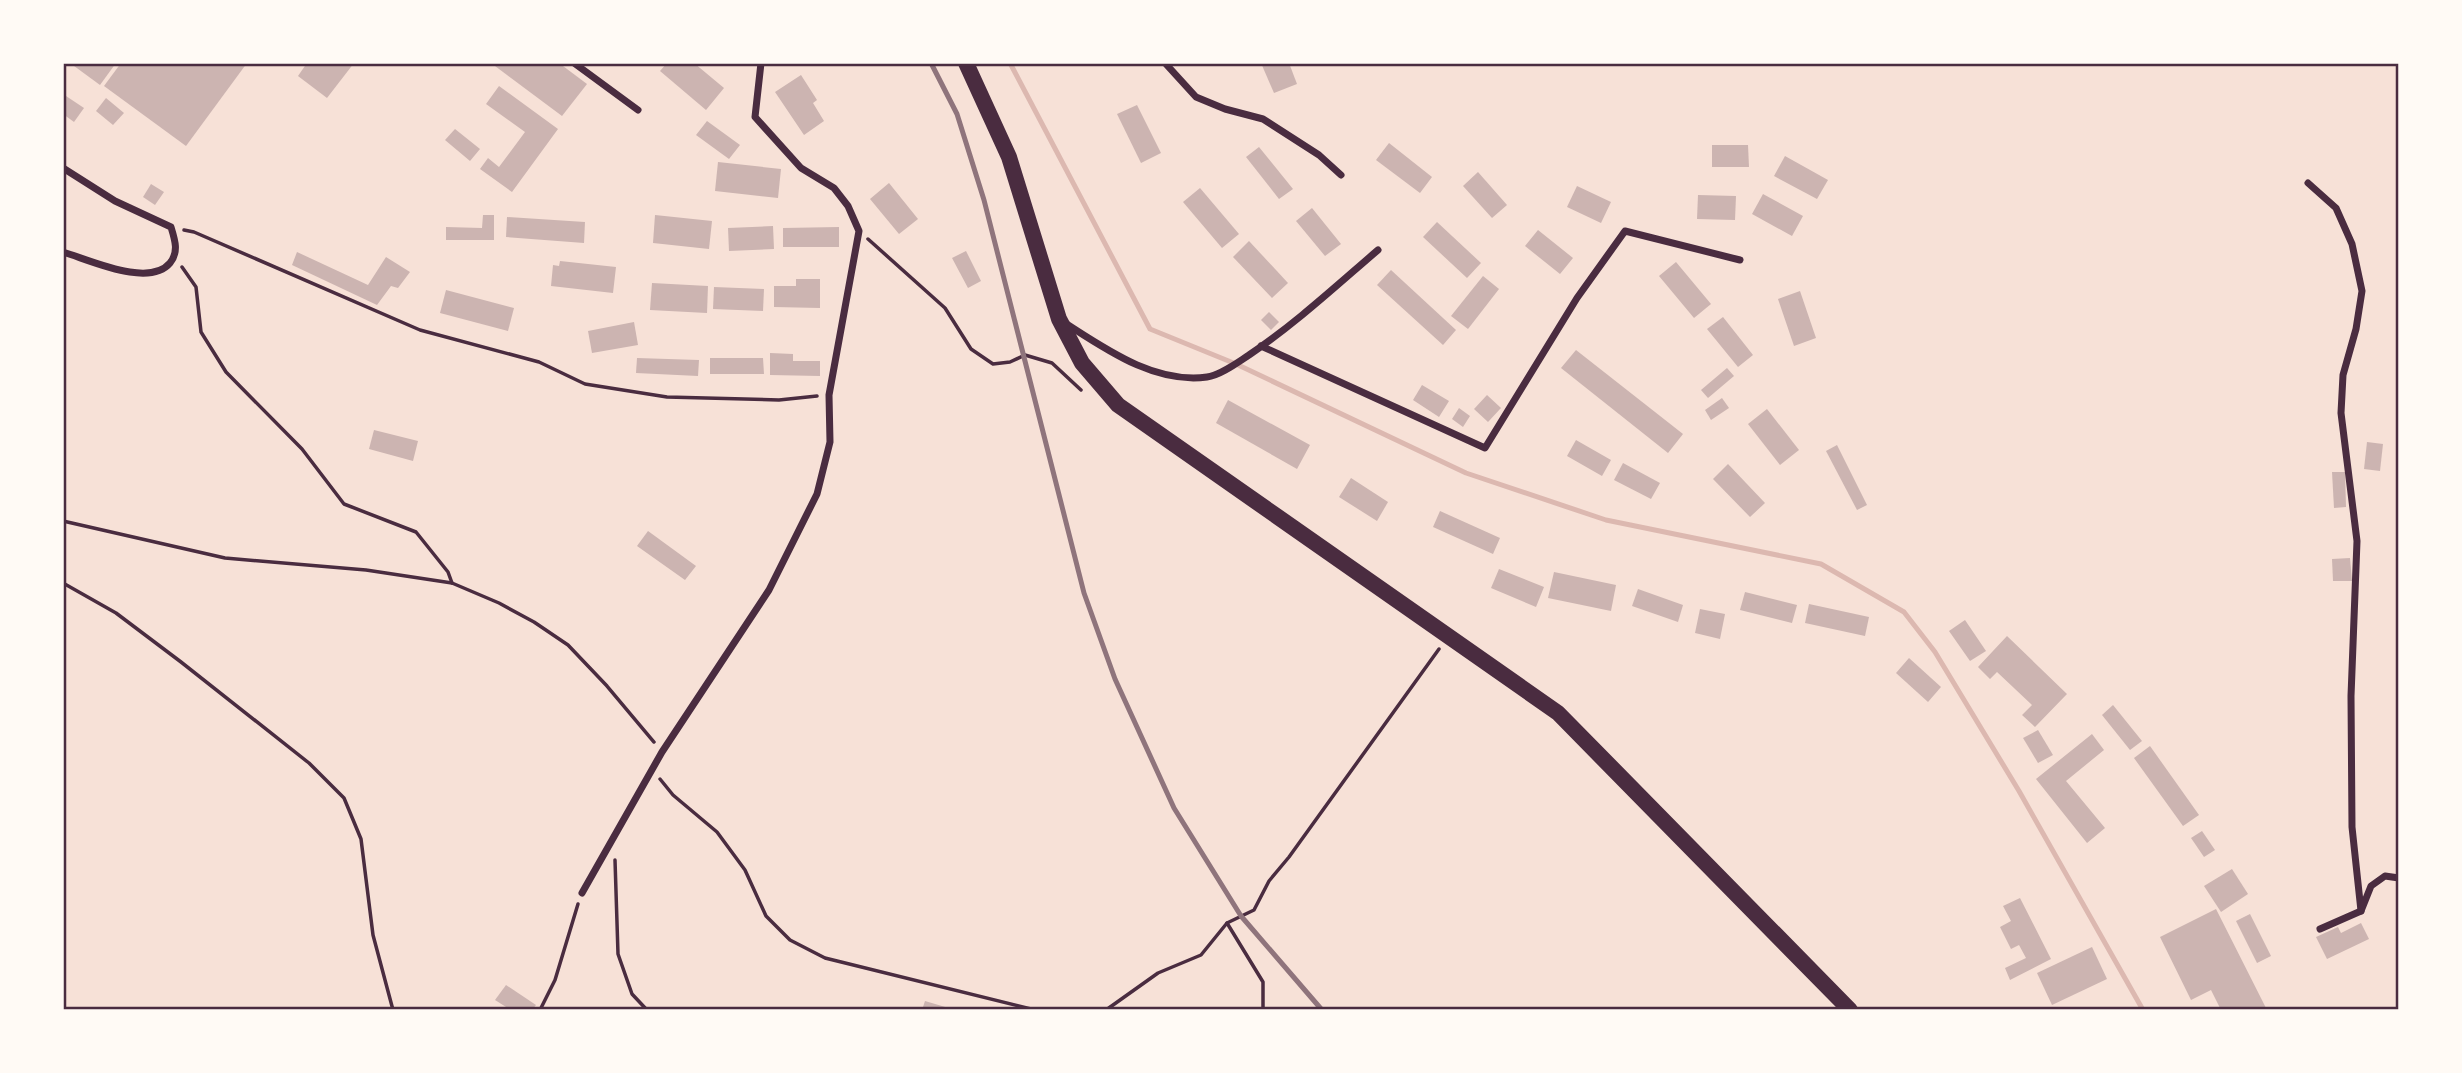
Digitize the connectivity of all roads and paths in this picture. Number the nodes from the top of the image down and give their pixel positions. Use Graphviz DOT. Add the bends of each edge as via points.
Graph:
graph roads {
  1 [pos="573,63"];
  2 [pos="761,63"];
  3 [pos="966,63"];
  4 [pos="1166,63"];
  5 [pos="638,110"];
  6 [pos="63,168"];
  7 [pos="1341,175"];
  8 [pos="2308,183"];
  9 [pos="171,227"];
  10 [pos="859,231"];
  11 [pos="1378,250"];
  12 [pos="63,252"];
  13 [pos="175,257"];
  14 [pos="1740,260"];
  15 [pos="1059,319"];
  16 [pos="1261,346"];
  17 [pos="1086,394"];
  18 [pos="829,395"];
  19 [pos="63,522"];
  20 [pos="63,583"];
  21 [pos="452,583"];
  22 [pos="1448,638"];
  23 [pos="662,752"];
  24 [pos="653,769"];
  25 [pos="614,837"];
  26 [pos="2399,878"];
  27 [pos="582,893"];
  28 [pos="2361,911"];
  29 [pos="1227,923"];
  30 [pos="2320,929"];
  31 [pos="393,1010"];
  32 [pos="540,1010"];
  33 [pos="647,1010"];
  34 [pos="1035,1010"];
  35 [pos="1106,1010"];
  36 [pos="1263,1010"];
  37 [pos="1850,1010"];
  1 -- 5 [label="street"];
  2 -- 10 [label="street" via="755,117 801,168 834,188"];
  3 -- 15 [label="main road" via="1009,158"];
  4 -- 7 [label="street" via="1196,97 1263,120 1319,155"];
  6 -- 9 [label="street" via="115,201"];
  8 -- 28 [label="street" via="2336,208 2352,244 2362,291 2343,375 2341,413 2357,541 2352,827"];
  9 -- 13 [label="street"];
  9 -- 18 [label="path" via="194,232 420,330 539,362 585,384 667,397 779,400"];
  10 -- 17 [label="path" via="945,308 971,349 993,364 1025,355 1052,363"];
  10 -- 18 [label="street"];
  11 -- 16 [label="street"];
  12 -- 13 [label="street" via="146,275 164,270"];
  13 -- 21 [label="path" via="196,287 201,332 226,372 302,449 344,504 416,532"];
  14 -- 16 [label="street" via="1625,231 1577,298 1485,448"];
  15 -- 16 [label="street" via="1107,351 1180,377 1209,377"];
  15 -- 22 [label="main road" via="1082,362 1118,405"];
  18 -- 23 [label="street" via="830,442 817,494 769,590"];
  19 -- 21 [label="path" via="225,558 366,570"];
  20 -- 31 [label="path" via="116,613 181,662 309,763 344,798 360,839 373,935"];
  21 -- 23 [label="path" via="534,621 568,645"];
  22 -- 29 [label="path" via="1269,881 1254,910"];
  22 -- 37 [label="main road" via="1558,713"];
  23 -- 24 [label="street"];
  24 -- 25 [label="street"];
  24 -- 34 [label="path" via="673,795 717,832 745,870 766,916 790,940 825,958"];
  25 -- 27 [label="street"];
  25 -- 33 [label="path" via="618,954 632,994"];
  26 -- 28 [label="street" via="2385,876 2371,886"];
  27 -- 32 [label="path" via="555,980"];
  28 -- 30 [label="street"];
  29 -- 35 [label="path" via="1201,954 1158,973"];
  29 -- 36 [label="path" via="1263,982"];
}
